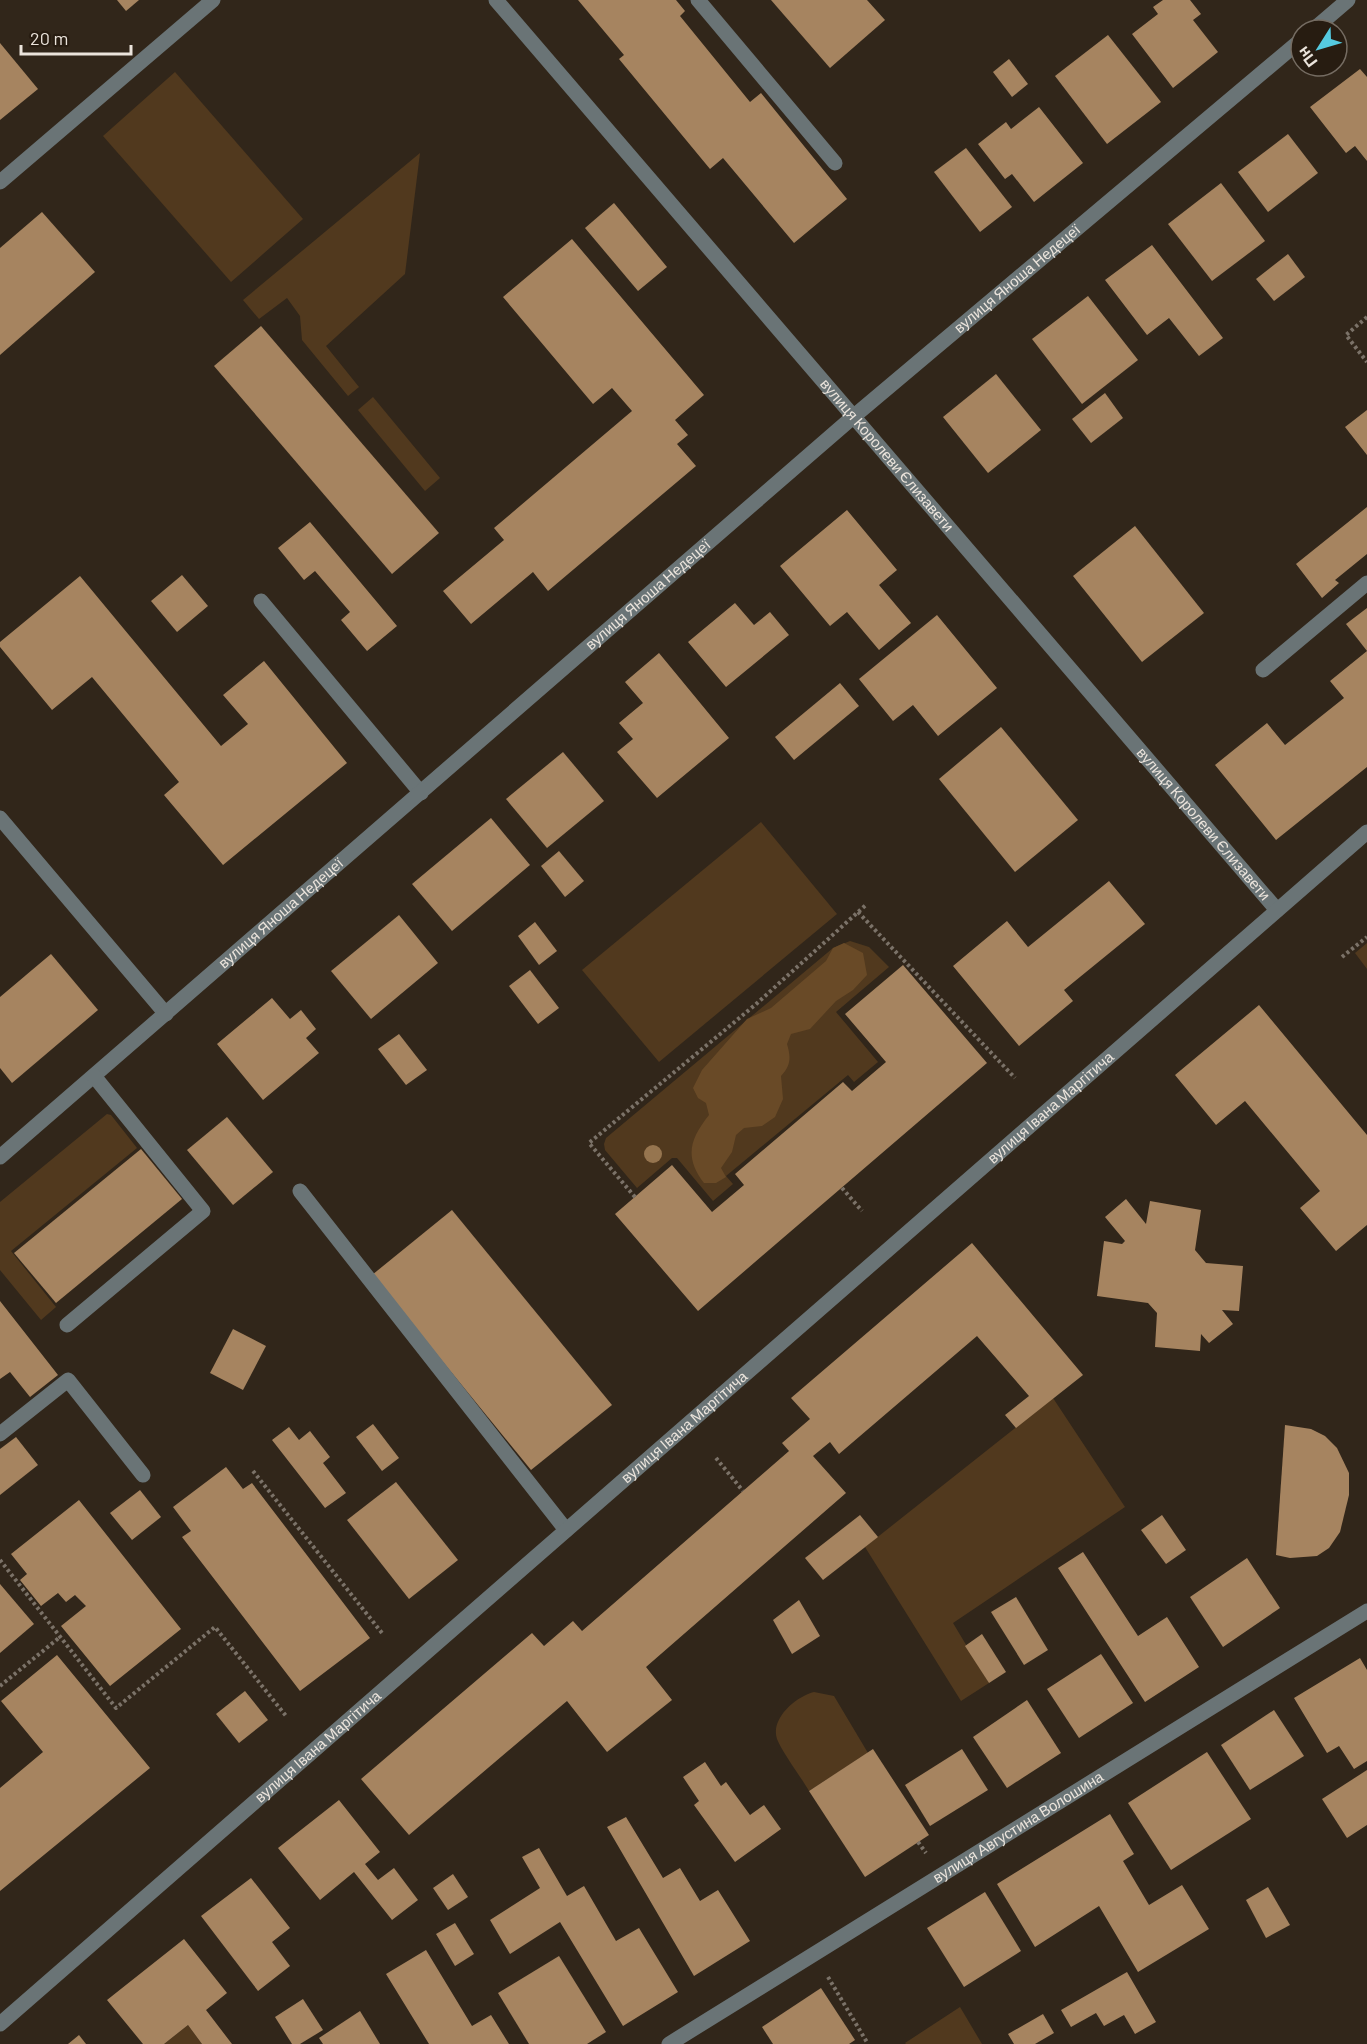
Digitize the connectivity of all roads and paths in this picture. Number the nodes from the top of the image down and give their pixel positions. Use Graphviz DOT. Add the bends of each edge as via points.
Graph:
graph roads {
  1 [pos="213,0"];
  2 [pos="496,0"];
  3 [pos="698,0"];
  4 [pos="1348,0"];
  5 [pos="1327,18"];
  6 [pos="1289,50"];
  7 [pos="835,163"];
  8 [pos="0,182"];
  9 [pos="1367,317"];
  10 [pos="1367,362"];
  11 [pos="853,417"];
  12 [pos="1367,583"];
  13 [pos="261,601"];
  14 [pos="1263,670"];
  15 [pos="421,792"];
  16 [pos="0,818"];
  17 [pos="1367,832"];
  18 [pos="867,904"];
  19 [pos="1277,910"];
  20 [pos="858,912"];
  21 [pos="1367,937"];
  22 [pos="1342,957"];
  23 [pos="166,1014"];
  24 [pos="94,1076"];
  25 [pos="1015,1078"];
  26 [pos="0,1157"];
  27 [pos="842,1188"];
  28 [pos="300,1191"];
  29 [pos="635,1197"];
  30 [pos="862,1211"];
  31 [pos="67,1325"];
  32 [pos="0,1434"];
  33 [pos="716,1458"];
  34 [pos="253,1471"];
  35 [pos="143,1475"];
  36 [pos="743,1491"];
  37 [pos="566,1530"];
  38 [pos="0,1560"];
  39 [pos="1367,1611"];
  40 [pos="382,1633"];
  41 [pos="60,1637"];
  42 [pos="0,1686"];
  43 [pos="286,1716"];
  44 [pos="918,1842"];
  45 [pos="927,1853"];
  46 [pos="828,1977"];
  47 [pos="0,2024"];
  48 [pos="669,2044"];
  49 [pos="868,2044"];
  1 -- 8 [label="street"];
  2 -- 11 [label="street, вулиця Королеви Єлизавети"];
  3 -- 7 [label="street"];
  4 -- 5 [label="street"];
  6 -- 11 [label="street, вулиця Яноша Недецеї"];
  9 -- 10 [label="path" via="1346,336"];
  11 -- 15 [label="street, вулиця Яноша Недецеї"];
  11 -- 19 [label="street, вулиця Королеви Єлизавети"];
  12 -- 14 [label="street"];
  13 -- 15 [label="street"];
  15 -- 23 [label="street, вулиця Яноша Недецеї"];
  16 -- 23 [label="street"];
  17 -- 19 [label="street, вулиця Івана Маргітича"];
  18 -- 20 [label="path"];
  19 -- 37 [label="street, вулиця Івана Маргітича"];
  20 -- 25 [label="path"];
  20 -- 29 [label="path" via="755,1005 589,1143"];
  21 -- 22 [label="path"];
  23 -- 24 [label="street, вулиця Яноша Недецеї"];
  24 -- 26 [label="street, вулиця Яноша Недецеї"];
  24 -- 31 [label="street" via="203,1211"];
  27 -- 30 [label="path"];
  28 -- 37 [label="street"];
  32 -- 35 [label="street" via="68,1380"];
  33 -- 36 [label="path"];
  34 -- 40 [label="path"];
  37 -- 47 [label="street, вулиця Івана Маргітича"];
  38 -- 41 [label="path"];
  39 -- 48 [label="street, вулиця Августина Волошина"];
  41 -- 42 [label="path"];
  41 -- 43 [label="path" via="116,1708 215,1627"];
  44 -- 45 [label="path"];
  46 -- 49 [label="path"];
}
